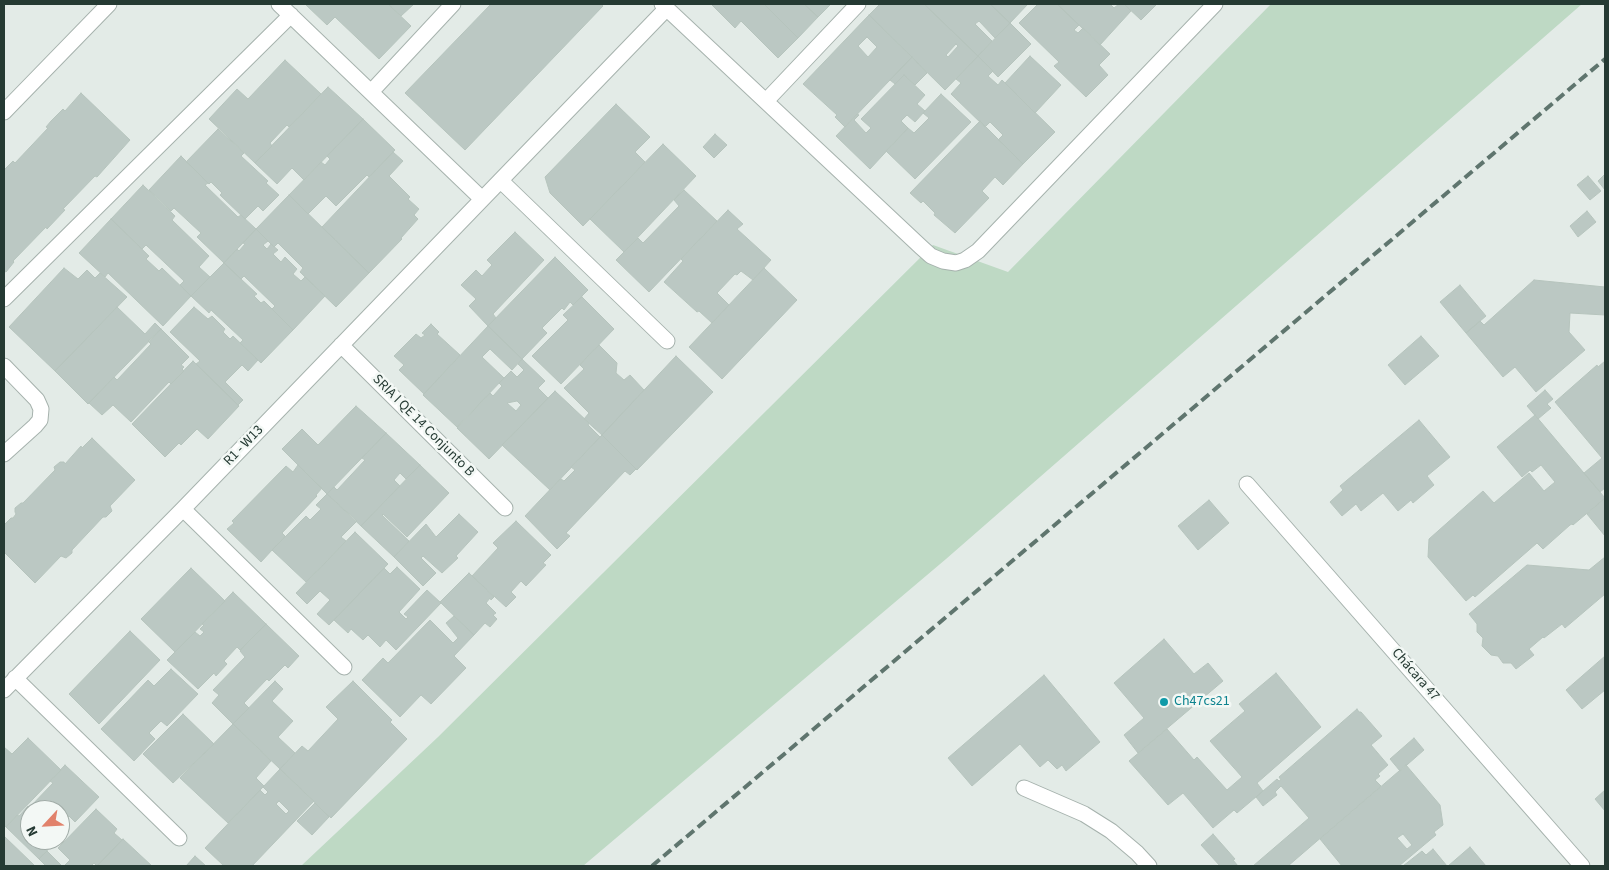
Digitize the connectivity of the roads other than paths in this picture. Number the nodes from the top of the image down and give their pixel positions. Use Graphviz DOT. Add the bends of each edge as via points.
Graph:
graph roads {
  1 [pos="109,4"];
  2 [pos="279,4"];
  3 [pos="453,4"];
  4 [pos="858,4"];
  5 [pos="1215,4"];
  6 [pos="664,6"];
  7 [pos="291,15"];
  8 [pos="371,92"];
  9 [pos="766,101"];
  10 [pos="4,112"];
  11 [pos="501,180"];
  12 [pos="482,200"];
  13 [pos="4,299"];
  14 [pos="666,341"];
  15 [pos="341,345"];
  16 [pos="4,366"];
  17 [pos="4,454"];
  18 [pos="1247,484"];
  19 [pos="505,508"];
  20 [pos="183,509"];
  21 [pos="344,667"];
  22 [pos="16,678"];
  23 [pos="4,690"];
  24 [pos="1024,788"];
  25 [pos="179,838"];
  26 [pos="1149,866"];
  27 [pos="1582,866"];
  1 -- 10 [label="street"];
  2 -- 7 [label="street"];
  3 -- 8 [label="street"];
  4 -- 9 [label="street"];
  5 -- 9 [label="street" via="978,251 956,263 931,256 921,248"];
  6 -- 9 [label="street"];
  6 -- 11 [label="street, R1 - W13"];
  7 -- 8 [label="street"];
  7 -- 13 [label="street"];
  8 -- 12 [label="street"];
  11 -- 12 [label="street, R1 - W13"];
  11 -- 14 [label="street"];
  12 -- 15 [label="street, R1 - W13"];
  15 -- 19 [label="street, SRIA I QE 14 Conjunto B"];
  15 -- 20 [label="street, R1 - W13"];
  16 -- 17 [label="street" via="37,400 40,420"];
  18 -- 27 [label="street, Chácara 47"];
  20 -- 21 [label="street"];
  20 -- 22 [label="street, R1 - W13"];
  22 -- 23 [label="street, R1 - W13"];
  22 -- 25 [label="street"];
  24 -- 26 [label="street" via="1084,814 1111,831"];
}
